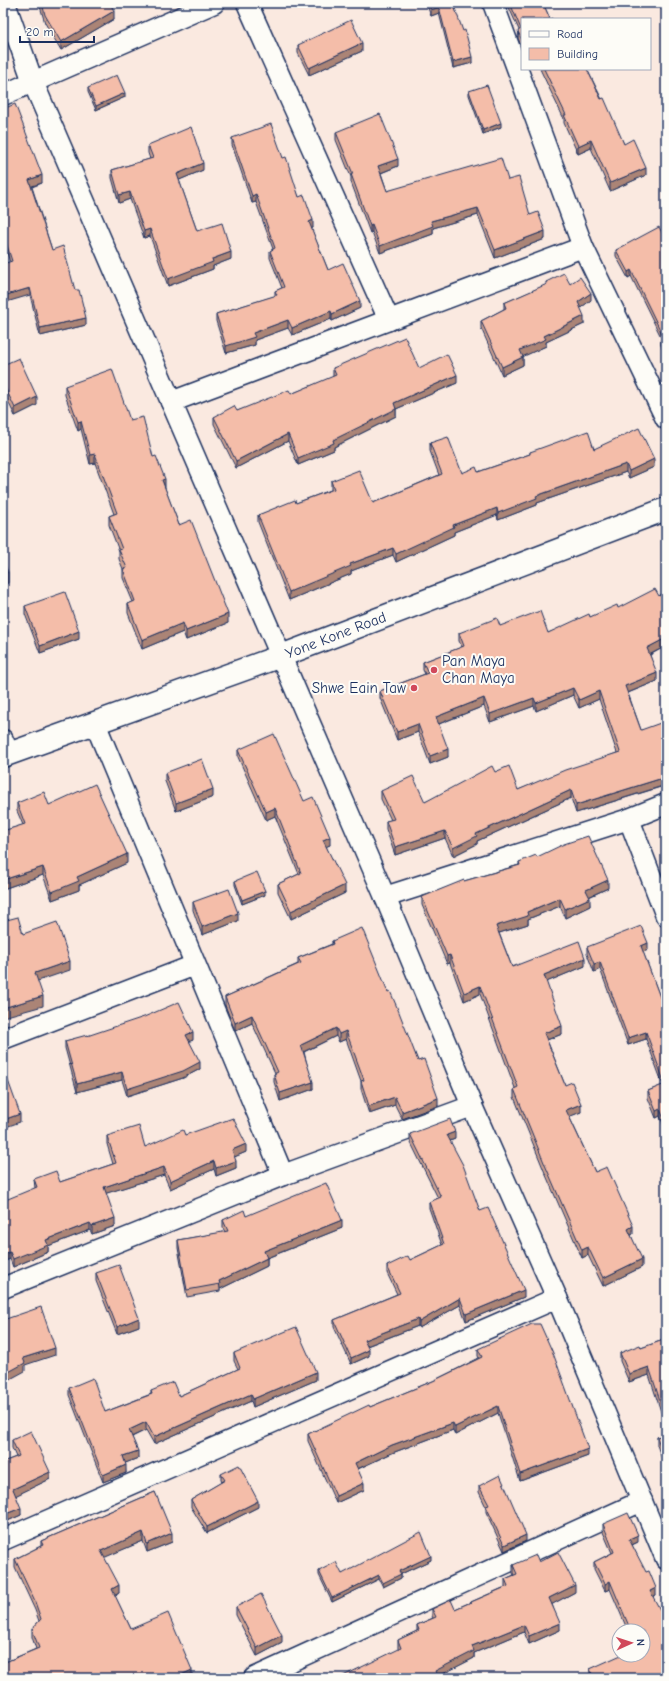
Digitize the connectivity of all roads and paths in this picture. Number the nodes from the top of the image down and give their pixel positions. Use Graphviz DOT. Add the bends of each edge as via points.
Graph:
graph roads {
  1 [pos="5,3"];
  2 [pos="214,3"];
  3 [pos="247,3"];
  4 [pos="493,3"];
  5 [pos="33,82"];
  6 [pos="3,95"];
  7 [pos="583,247"];
  8 [pos="389,320"];
  9 [pos="171,402"];
  10 [pos="666,419"];
  11 [pos="666,509"];
  12 [pos="281,656"];
  13 [pos="95,723"];
  14 [pos="5,750"];
  15 [pos="666,804"];
  16 [pos="629,819"];
  17 [pos="385,897"];
  18 [pos="666,916"];
  19 [pos="195,965"];
  20 [pos="3,1039"];
  21 [pos="472,1106"];
  22 [pos="283,1175"];
  23 [pos="3,1288"];
  24 [pos="557,1298"];
  25 [pos="642,1501"];
  26 [pos="3,1540"];
  27 [pos="666,1559"];
  28 [pos="254,1678"];
  1 -- 5 [label="street"];
  2 -- 5 [label="street"];
  3 -- 8 [label="street"];
  4 -- 7 [label="street"];
  5 -- 6 [label="street"];
  5 -- 9 [label="street"];
  7 -- 8 [label="street"];
  7 -- 10 [label="street"];
  8 -- 9 [label="street"];
  9 -- 12 [label="street"];
  11 -- 12 [label="street, Yone Kone Road"];
  12 -- 13 [label="street, Yone Kone Road"];
  12 -- 17 [label="street"];
  13 -- 14 [label="street, Yone Kone Road"];
  13 -- 19 [label="street"];
  15 -- 16 [label="street"];
  16 -- 17 [label="street"];
  16 -- 18 [label="street"];
  17 -- 21 [label="street"];
  19 -- 20 [label="street"];
  19 -- 22 [label="street"];
  21 -- 22 [label="street"];
  21 -- 24 [label="street"];
  22 -- 23 [label="street"];
  24 -- 25 [label="street"];
  24 -- 26 [label="street"];
  25 -- 27 [label="street"];
  25 -- 28 [label="street"];
}
